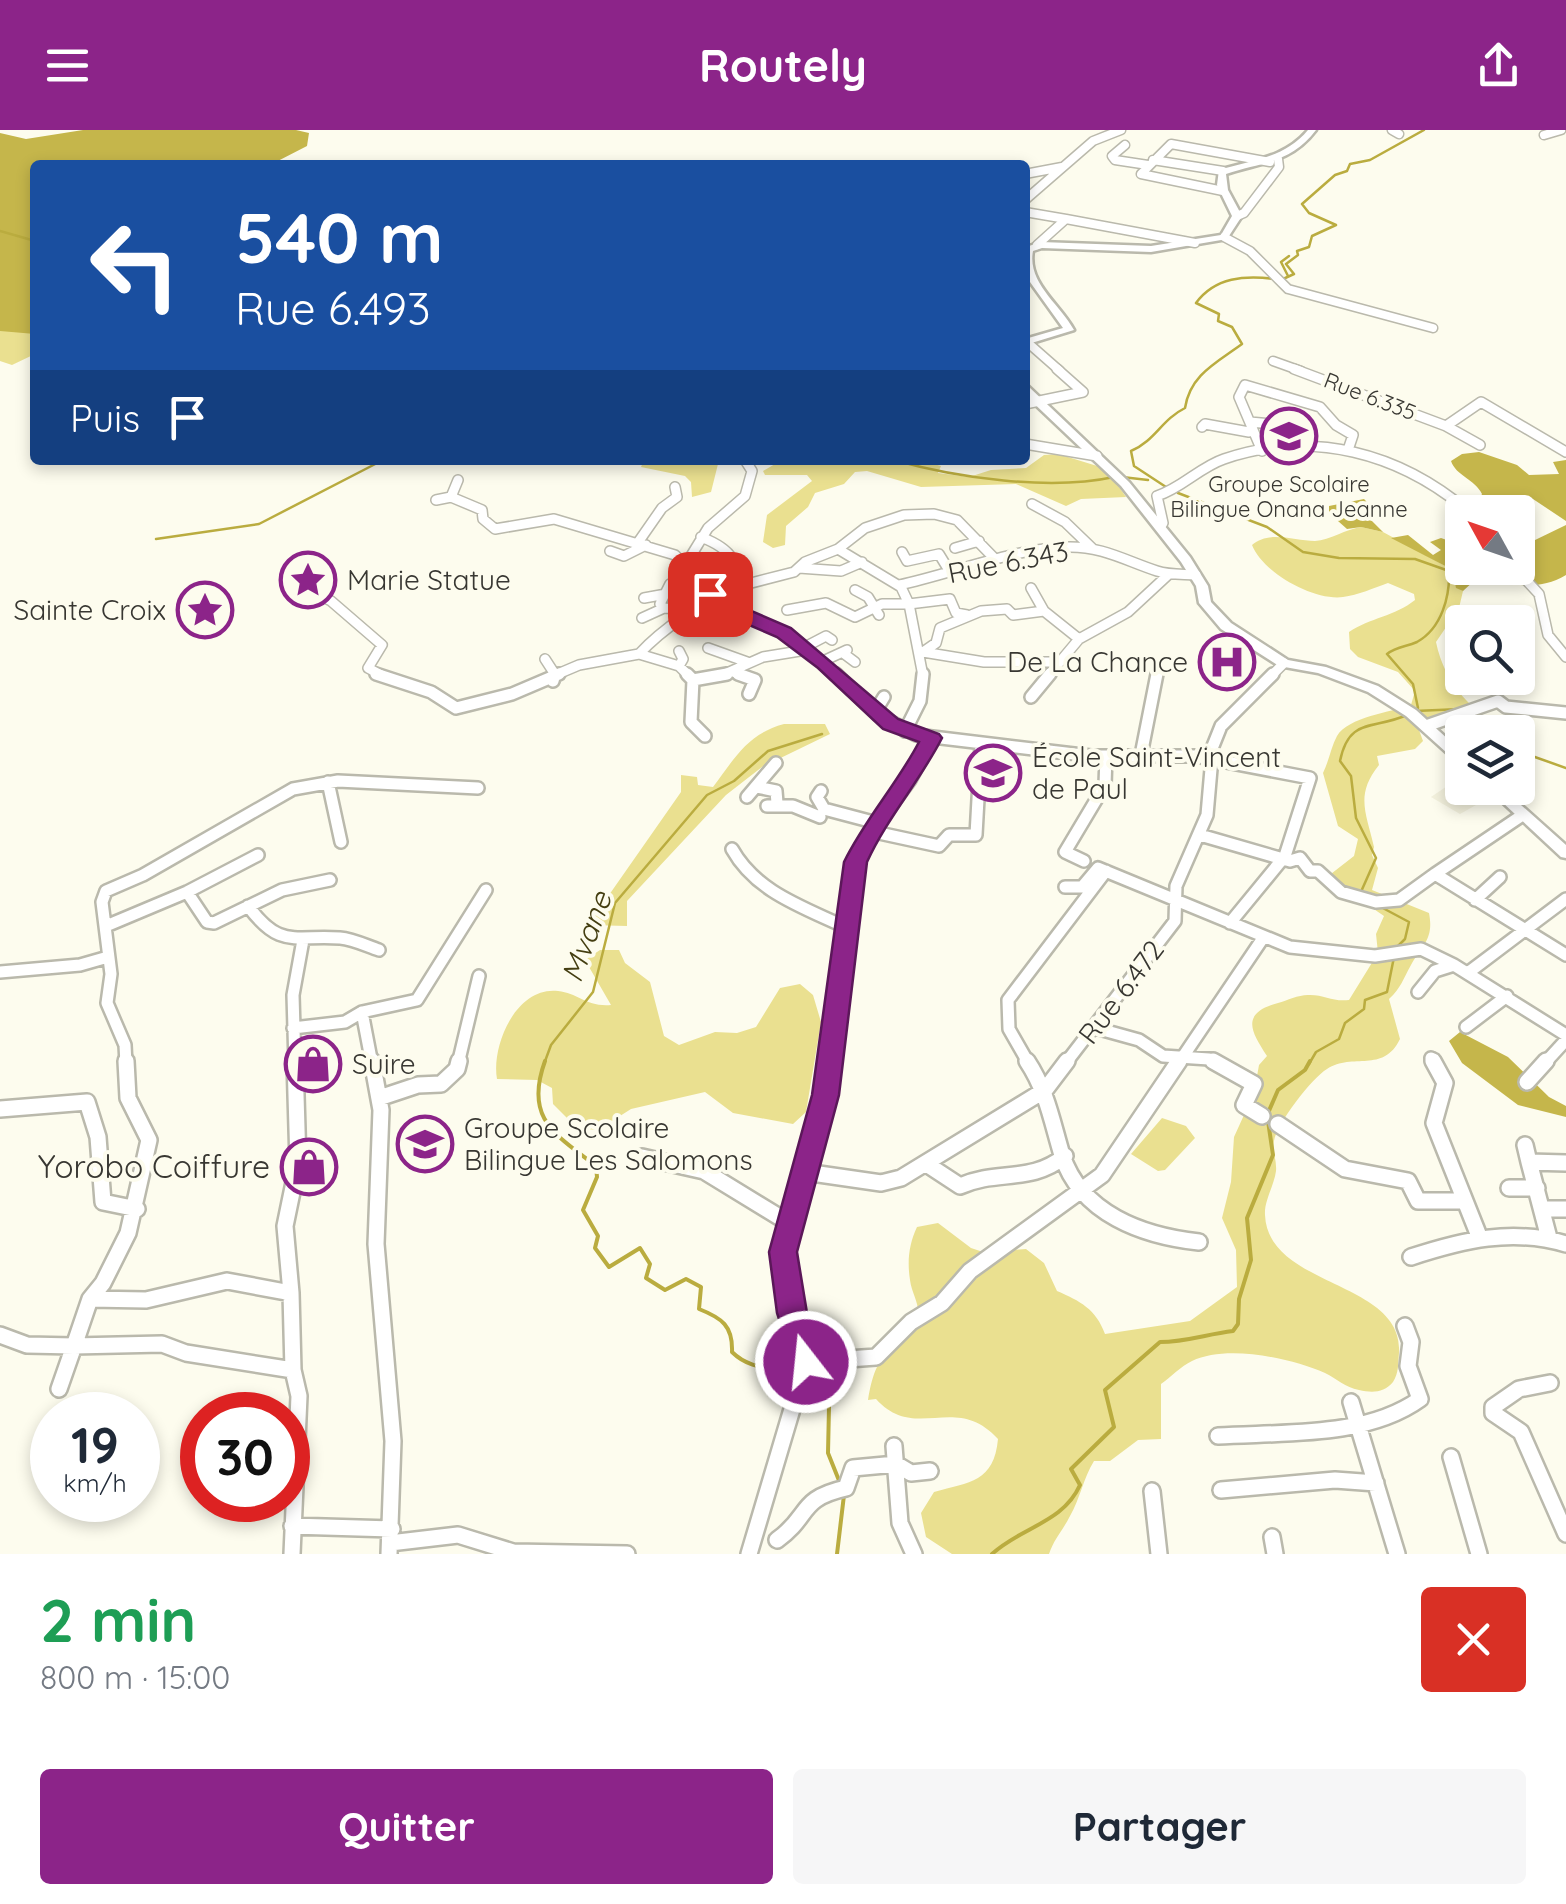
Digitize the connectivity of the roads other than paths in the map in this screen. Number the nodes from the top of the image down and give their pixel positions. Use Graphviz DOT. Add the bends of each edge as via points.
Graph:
graph roads {
  1 [pos="1121,130"];
  2 [pos="1312,130"];
  3 [pos="1561,130"];
  4 [pos="1544,135"];
  5 [pos="1125,145"];
  6 [pos="1274,160"];
  7 [pos="1151,162"];
  8 [pos="1062,167"];
  9 [pos="1223,171"];
  10 [pos="1030,173"];
  11 [pos="1223,192"];
  12 [pos="1030,196"];
  13 [pos="1030,213"];
  14 [pos="1237,216"];
  15 [pos="1066,219"];
  16 [pos="1224,236"];
  17 [pos="1196,243"];
  18 [pos="1037,245"];
  19 [pos="1030,251"];
  20 [pos="1030,275"];
  21 [pos="1434,328"];
  22 [pos="1030,341"];
  23 [pos="1030,345"];
  24 [pos="1272,361"];
  25 [pos="1031,402"];
  26 [pos="1231,417"];
  27 [pos="1446,426"];
  28 [pos="1202,427"];
  29 [pos="1225,427"];
  30 [pos="1250,430"];
  31 [pos="1295,432"];
  32 [pos="1233,436"];
  33 [pos="1030,445"];
  34 [pos="1480,445"];
  35 [pos="1348,450"];
  36 [pos="1262,451"];
  37 [pos="1566,452"];
  38 [pos="1097,456"];
  39 [pos="748,465"];
  40 [pos="458,480"];
  41 [pos="676,488"];
  42 [pos="1447,495"];
  43 [pos="452,497"];
  44 [pos="436,500"];
  45 [pos="1032,504"];
  46 [pos="1160,527"];
  47 [pos="701,537"];
  48 [pos="979,541"];
  49 [pos="643,543"];
  50 [pos="955,548"];
  51 [pos="1092,549"];
  52 [pos="838,550"];
  53 [pos="610,551"];
  54 [pos="902,552"];
  55 [pos="995,559"];
  56 [pos="862,562"];
  57 [pos="686,564"];
  58 [pos="799,568"];
  59 [pos="950,572"];
  60 [pos="1169,574"];
  61 [pos="1196,575"];
  62 [pos="300,585"];
  63 [pos="899,585"];
  64 [pos="1531,585"];
  65 [pos="1032,588"];
  66 [pos="724,590"];
  67 [pos="855,590"];
  68 [pos="712,595"];
  69 [pos="644,598"];
  70 [pos="909,604"];
  71 [pos="664,608"];
  72 [pos="787,610"];
  73 [pos="877,611"];
  74 [pos="1044,611"];
  75 [pos="967,615"];
  76 [pos="642,618"];
  77 [pos="832,640"];
  78 [pos="1078,640"];
  79 [pos="708,648"];
  80 [pos="804,649"];
  81 [pos="679,651"];
  82 [pos="923,652"];
  83 [pos="639,654"];
  84 [pos="1566,657"];
  85 [pos="545,659"];
  86 [pos="746,662"];
  87 [pos="822,662"];
  88 [pos="855,662"];
  89 [pos="1059,662"];
  90 [pos="1284,662"];
  91 [pos="680,666"];
  92 [pos="731,669"];
  93 [pos="1157,674"];
  94 [pos="554,679"];
  95 [pos="693,680"];
  96 [pos="749,694"];
  97 [pos="884,697"];
  98 [pos="1031,697"];
  99 [pos="875,712"];
  100 [pos="1566,713"];
  101 [pos="1426,726"];
  102 [pos="905,732"];
  103 [pos="706,736"];
  104 [pos="932,738"];
  105 [pos="1445,743"];
  106 [pos="982,744"];
  107 [pos="1141,755"];
  108 [pos="1106,756"];
  109 [pos="1212,759"];
  110 [pos="776,763"];
  111 [pos="328,782"];
  112 [pos="757,786"];
  113 [pos="478,788"];
  114 [pos="821,792"];
  115 [pos="747,797"];
  116 [pos="1511,805"];
  117 [pos="822,813"];
  118 [pos="1522,816"];
  119 [pos="877,823"];
  120 [pos="815,831"];
  121 [pos="1200,836"];
  122 [pos="341,842"];
  123 [pos="732,849"];
  124 [pos="1566,853"];
  125 [pos="258,855"];
  126 [pos="1284,856"];
  127 [pos="1102,869"];
  128 [pos="1436,874"];
  129 [pos="1500,877"];
  130 [pos="330,880"];
  131 [pos="1066,887"];
  132 [pos="486,890"];
  133 [pos="187,892"];
  134 [pos="1566,899"];
  135 [pos="1176,900"];
  136 [pos="1475,900"];
  137 [pos="248,906"];
  138 [pos="1230,923"];
  139 [pos="106,926"];
  140 [pos="845,926"];
  141 [pos="1522,928"];
  142 [pos="1263,938"];
  143 [pos="303,940"];
  144 [pos="378,950"];
  145 [pos="1566,956"];
  146 [pos="108,957"];
  147 [pos="1454,965"];
  148 [pos="0,972"];
  149 [pos="1470,972"];
  150 [pos="479,976"];
  151 [pos="1418,992"];
  152 [pos="1506,996"];
  153 [pos="362,1012"];
  154 [pos="1092,1027"];
  155 [pos="292,1028"];
  156 [pos="1466,1028"];
  157 [pos="1566,1038"];
  158 [pos="1181,1058"];
  159 [pos="1431,1058"];
  160 [pos="1528,1082"];
  161 [pos="1044,1090"];
  162 [pos="380,1098"];
  163 [pos="0,1109"];
  164 [pos="1262,1116"];
  165 [pos="1278,1124"];
  166 [pos="1525,1144"];
  167 [pos="1065,1156"];
  168 [pos="642,1157"];
  169 [pos="936,1158"];
  170 [pos="1529,1162"];
  171 [pos="1566,1163"];
  172 [pos="805,1172"];
  173 [pos="1085,1186"];
  174 [pos="1510,1188"];
  175 [pos="1537,1188"];
  176 [pos="1463,1200"];
  177 [pos="137,1209"];
  178 [pos="1542,1209"];
  179 [pos="1566,1209"];
  180 [pos="789,1223"];
  181 [pos="1479,1236"];
  182 [pos="1548,1238"];
  183 [pos="1199,1242"];
  184 [pos="1566,1244"];
  185 [pos="1411,1257"];
  186 [pos="291,1293"];
  187 [pos="90,1299"];
  188 [pos="1405,1326"];
  189 [pos="0,1335"];
  190 [pos="74,1346"];
  191 [pos="806,1362"];
  192 [pos="293,1370"];
  193 [pos="1550,1383"];
  194 [pos="59,1389"];
  195 [pos="1353,1426"];
  196 [pos="1218,1436"];
  197 [pos="894,1446"];
  198 [pos="1450,1458"];
  199 [pos="896,1464"];
  200 [pos="930,1472"];
  201 [pos="1376,1484"];
  202 [pos="1221,1490"];
  203 [pos="1152,1491"];
  204 [pos="292,1526"];
  205 [pos="1566,1534"];
  206 [pos="778,1540"];
  207 [pos="391,1542"];
  208 [pos="513,1553"];
  209 [pos="292,1554"];
  210 [pos="627,1554"];
  211 [pos="749,1554"];
  212 [pos="914,1554"];
  213 [pos="1159,1554"];
  214 [pos="1396,1554"];
  215 [pos="1479,1554"];
  1 -- 8 [label="street" via="1093,141"];
  2 -- 6 [label="street"];
  3 -- 4 [label="street"];
  5 -- 7 [label="street" via="1115,160"];
  6 -- 7 [label="street" via="1176,144"];
  6 -- 9 [label="street"];
  6 -- 14 [label="street" via="1279,167"];
  7 -- 9 [label="street"];
  7 -- 11 [label="street" via="1141,174 1145,178"];
  8 -- 10 [label="street"];
  8 -- 12 [label="street"];
  9 -- 11 [label="street"];
  11 -- 14 [label="street"];
  13 -- 15 [label="street"];
  14 -- 16 [label="street"];
  15 -- 17 [label="street"];
  15 -- 18 [label="street"];
  16 -- 17 [label="street"];
  16 -- 21 [label="street" via="1250,250 1288,288"];
  17 -- 18 [label="street" via="1120,250"];
  18 -- 19 [label="street"];
  20 -- 22 [label="street" via="1069,330"];
  23 -- 25 [label="street" via="1083,390"];
  24 -- 27 [label="street, Rue 6.335"];
  25 -- 38 [label="street"];
  26 -- 29 [label="street"];
  27 -- 34 [label="street"];
  27 -- 37 [label="street, Rue 6.335" via="1481,402"];
  28 -- 29 [label="street"];
  29 -- 30 [label="street"];
  30 -- 31 [label="street" via="1282,424"];
  30 -- 32 [label="street"];
  30 -- 35 [label="street" via="1239,397 1245,385 1320,407 1353,435"];
  30 -- 36 [label="street"];
  33 -- 38 [label="street"];
  35 -- 36 [label="street" via="1314,445"];
  35 -- 42 [label="street" via="1418,471"];
  36 -- 46 [label="street" via="1218,457 1156,496"];
  38 -- 46 [label="street"];
  39 -- 47 [label="street" via="745,496"];
  40 -- 43 [label="street"];
  41 -- 49 [label="street"];
  43 -- 44 [label="street"];
  43 -- 49 [label="street" via="482,510 495,529 554,518"];
  45 -- 51 [label="street"];
  46 -- 61 [label="street"];
  47 -- 57 [label="street"];
  47 -- 66 [label="street" via="732,556 734,571"];
  48 -- 50 [label="street"];
  48 -- 52 [label="street" via="957,520 904,515 852,529"];
  48 -- 55 [label="street"];
  49 -- 53 [label="street" via="626,555"];
  49 -- 57 [label="street"];
  51 -- 55 [label="street, Rue 6.343"];
  51 -- 60 [label="street, Rue 6.343"];
  52 -- 56 [label="street"];
  52 -- 58 [label="street"];
  54 -- 59 [label="street" via="907,561 939,554"];
  55 -- 59 [label="street, Rue 6.343"];
  56 -- 58 [label="street" via="849,572"];
  56 -- 63 [label="street"];
  57 -- 68 [label="street"];
  58 -- 66 [label="street"];
  59 -- 63 [label="street, Rue 6.343"];
  60 -- 61 [label="street, Rue 6.343"];
  60 -- 78 [label="street" via="1128,612"];
  61 -- 90 [label="street" via="1215,617"];
  62 -- 94 [label="street" via="319,590 382,645 370,672 431,692 456,708"];
  63 -- 70 [label="street"];
  64 -- 84 [label="street" via="1550,640"];
  65 -- 74 [label="street"];
  66 -- 68 [label="street"];
  67 -- 73 [label="street"];
  68 -- 71 [label="street" via="686,589 692,596 679,610"];
  68 -- 80 [label="street"];
  68 -- 83 [label="street"];
  69 -- 71 [label="street" via="668,589"];
  70 -- 73 [label="street"];
  70 -- 75 [label="street" via="950,599 956,612"];
  70 -- 82 [label="street"];
  71 -- 76 [label="street"];
  72 -- 73 [label="street" via="826,604 854,617"];
  74 -- 75 [label="street" via="1012,615 997,608"];
  74 -- 78 [label="street"];
  75 -- 82 [label="street" via="940,628 940,639"];
  77 -- 80 [label="street" via="826,636"];
  78 -- 89 [label="street"];
  79 -- 86 [label="street"];
  80 -- 86 [label="street"];
  80 -- 87 [label="street"];
  81 -- 91 [label="street"];
  82 -- 89 [label="street" via="1006,664"];
  82 -- 102 [label="street" via="921,701"];
  83 -- 91 [label="street"];
  83 -- 94 [label="street" via="579,665"];
  85 -- 94 [label="street"];
  86 -- 92 [label="street"];
  87 -- 88 [label="street" via="845,651"];
  87 -- 99 [label="street"];
  89 -- 98 [label="street"];
  90 -- 101 [label="street" via="1358,682"];
  90 -- 109 [label="street, Rue 6.472" via="1220,726"];
  91 -- 95 [label="street"];
  92 -- 95 [label="street"];
  92 -- 96 [label="street" via="755,680"];
  93 -- 107 [label="street"];
  95 -- 103 [label="street" via="691,722"];
  97 -- 99 [label="street"];
  99 -- 102 [label="street"];
  100 -- 101 [label="street" via="1498,702"];
  101 -- 105 [label="street"];
  102 -- 104 [label="street"];
  104 -- 106 [label="street"];
  104 -- 119 [label="street"];
  106 -- 108 [label="street"];
  106 -- 119 [label="street" via="976,835 949,835 937,846 877,832"];
  107 -- 108 [label="street"];
  107 -- 109 [label="street"];
  108 -- 127 [label="street" via="1105,784 1065,852"];
  109 -- 121 [label="street, Rue 6.472"];
  109 -- 126 [label="street" via="1310,778"];
  110 -- 112 [label="street"];
  111 -- 113 [label="street"];
  111 -- 122 [label="street" via="330,804 344,829"];
  111 -- 139 [label="street" via="285,792 110,888 102,902"];
  112 -- 115 [label="street"];
  112 -- 117 [label="street" via="776,791 772,805"];
  114 -- 117 [label="street"];
  116 -- 118 [label="street"];
  117 -- 119 [label="street"];
  117 -- 120 [label="street"];
  118 -- 124 [label="street"];
  118 -- 128 [label="street"];
  119 -- 140 [label="street" via="852,862"];
  121 -- 126 [label="street"];
  121 -- 135 [label="street, Rue 6.472" via="1186,858"];
  123 -- 140 [label="street" via="738,865 756,880"];
  125 -- 133 [label="street"];
  126 -- 128 [label="street" via="1300,858 1322,880 1364,900 1400,901"];
  126 -- 138 [label="street"];
  127 -- 131 [label="street" via="1082,887"];
  127 -- 135 [label="street"];
  127 -- 161 [label="street" via="1064,932 1008,997 1005,1009 1018,1044"];
  128 -- 136 [label="street"];
  129 -- 136 [label="street"];
  130 -- 137 [label="street" via="294,885"];
  132 -- 153 [label="street" via="417,1000"];
  133 -- 137 [label="street" via="210,924"];
  133 -- 139 [label="street"];
  134 -- 141 [label="street"];
  135 -- 138 [label="street"];
  135 -- 154 [label="street, Rue 6.472" via="1174,921"];
  136 -- 141 [label="street"];
  137 -- 143 [label="street" via="272,934"];
  138 -- 142 [label="street"];
  139 -- 146 [label="street"];
  140 -- 172 [label="street" via="826,1095"];
  141 -- 145 [label="street"];
  141 -- 149 [label="street"];
  142 -- 147 [label="street" via="1375,956 1420,950"];
  142 -- 158 [label="street"];
  143 -- 144 [label="street" via="344,938"];
  143 -- 155 [label="street" via="292,973"];
  146 -- 148 [label="street"];
  146 -- 177 [label="street" via="108,1002 126,1046 127,1094 149,1140"];
  147 -- 149 [label="street"];
  147 -- 151 [label="street" via="1435,971"];
  149 -- 152 [label="street"];
  150 -- 162 [label="street" via="457,1069 441,1084 418,1084"];
  152 -- 156 [label="street"];
  152 -- 157 [label="street"];
  153 -- 155 [label="street" via="345,1022"];
  153 -- 162 [label="street"];
  154 -- 158 [label="street"];
  154 -- 161 [label="street, Rue 6.472"];
  155 -- 186 [label="street" via="298,1166 284,1241"];
  157 -- 160 [label="street"];
  158 -- 164 [label="street" via="1210,1060 1254,1084 1244,1105"];
  158 -- 173 [label="street" via="1115,1159"];
  159 -- 176 [label="street" via="1445,1083 1434,1123"];
  161 -- 167 [label="street"];
  161 -- 169 [label="street, Rue 6.472"];
  162 -- 207 [label="street" via="376,1244 393,1441"];
  163 -- 177 [label="street" via="87,1102 98,1137 103,1202"];
  165 -- 176 [label="street" via="1344,1169 1408,1181 1418,1202"];
  166 -- 170 [label="street"];
  167 -- 169 [label="street" via="1032,1178 980,1175 960,1186"];
  167 -- 173 [label="street" via="1070,1176"];
  168 -- 180 [label="street" via="710,1170"];
  169 -- 172 [label="street, Rue 6.472" via="880,1183"];
  170 -- 171 [label="street"];
  170 -- 175 [label="street"];
  172 -- 180 [label="street"];
  173 -- 183 [label="street" via="1096,1204 1140,1229"];
  173 -- 191 [label="street" via="970,1271 876,1357"];
  174 -- 175 [label="street"];
  175 -- 178 [label="street"];
  176 -- 181 [label="street"];
  177 -- 187 [label="street"];
  178 -- 179 [label="street"];
  178 -- 182 [label="street"];
  180 -- 191 [label="street" via="786,1282"];
  181 -- 182 [label="street"];
  181 -- 185 [label="street"];
  182 -- 184 [label="street"];
  186 -- 187 [label="street" via="227,1281 146,1300"];
  186 -- 192 [label="street"];
  187 -- 190 [label="street"];
  188 -- 195 [label="street" via="1413,1341 1408,1368 1420,1398 1413,1407"];
  189 -- 190 [label="street" via="27,1345"];
  190 -- 192 [label="street" via="162,1344"];
  190 -- 194 [label="street"];
  191 -- 211 [label="street"];
  192 -- 204 [label="street" via="299,1396"];
  193 -- 205 [label="street" via="1507,1394 1493,1413 1522,1432"];
  195 -- 196 [label="street"];
  195 -- 201 [label="street"];
  197 -- 199 [label="street"];
  198 -- 215 [label="street"];
  199 -- 200 [label="street" via="911,1473"];
  199 -- 206 [label="street" via="850,1469 846,1488 804,1506 796,1526"];
  199 -- 212 [label="street" via="900,1523"];
  201 -- 202 [label="street" via="1335,1480"];
  201 -- 214 [label="street"];
  203 -- 213 [label="street"];
  204 -- 207 [label="street"];
  204 -- 209 [label="street"];
  207 -- 208 [label="street" via="458,1535"];
  208 -- 210 [label="street"];
}
